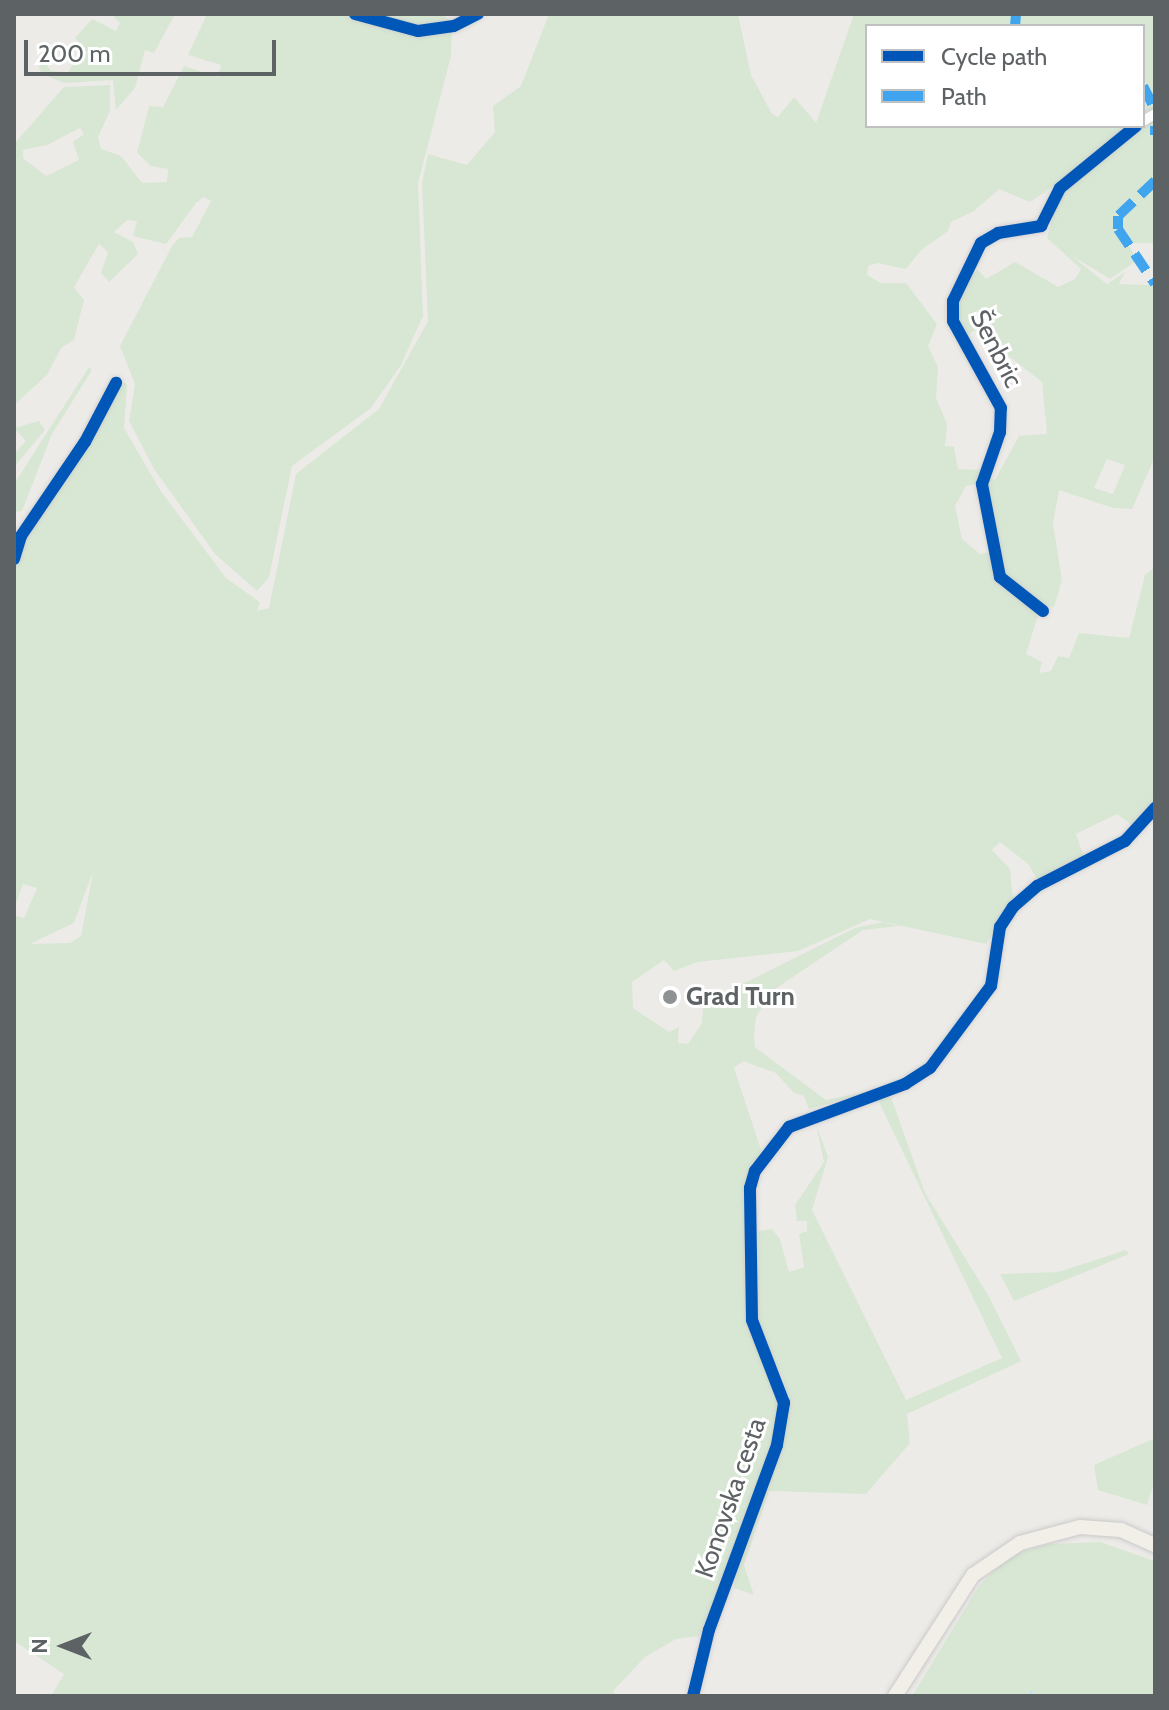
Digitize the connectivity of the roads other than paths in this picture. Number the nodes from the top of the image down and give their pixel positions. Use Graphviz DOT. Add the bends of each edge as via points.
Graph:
graph roads {
  1 [pos="355,14"];
  2 [pos="478,14"];
  3 [pos="1134,128"];
  4 [pos="116,383"];
  5 [pos="14,559"];
  6 [pos="1043,611"];
  7 [pos="1155,808"];
  8 [pos="1155,1545"];
  9 [pos="693,1696"];
  10 [pos="895,1696"];
  1 -- 2 [label="street" via="418,31 454,26"];
  3 -- 6 [label="street, Šenbric" via="1060,188 1041,226 998,233 981,243 953,301 953,321 1001,408 1000,432 982,484 1000,577"];
  4 -- 5 [label="street" via="85,442 21,536"];
  7 -- 9 [label="street, Konovska cesta" via="1125,841 1037,886 1013,907 1000,927 991,986 930,1068 905,1084 789,1127 755,1171 750,1188 752,1320 784,1403 777,1445 709,1630"];
  8 -- 10 [label="main road" via="1121,1530 1080,1527 1046,1532 1003,1553 973,1575"];
}
